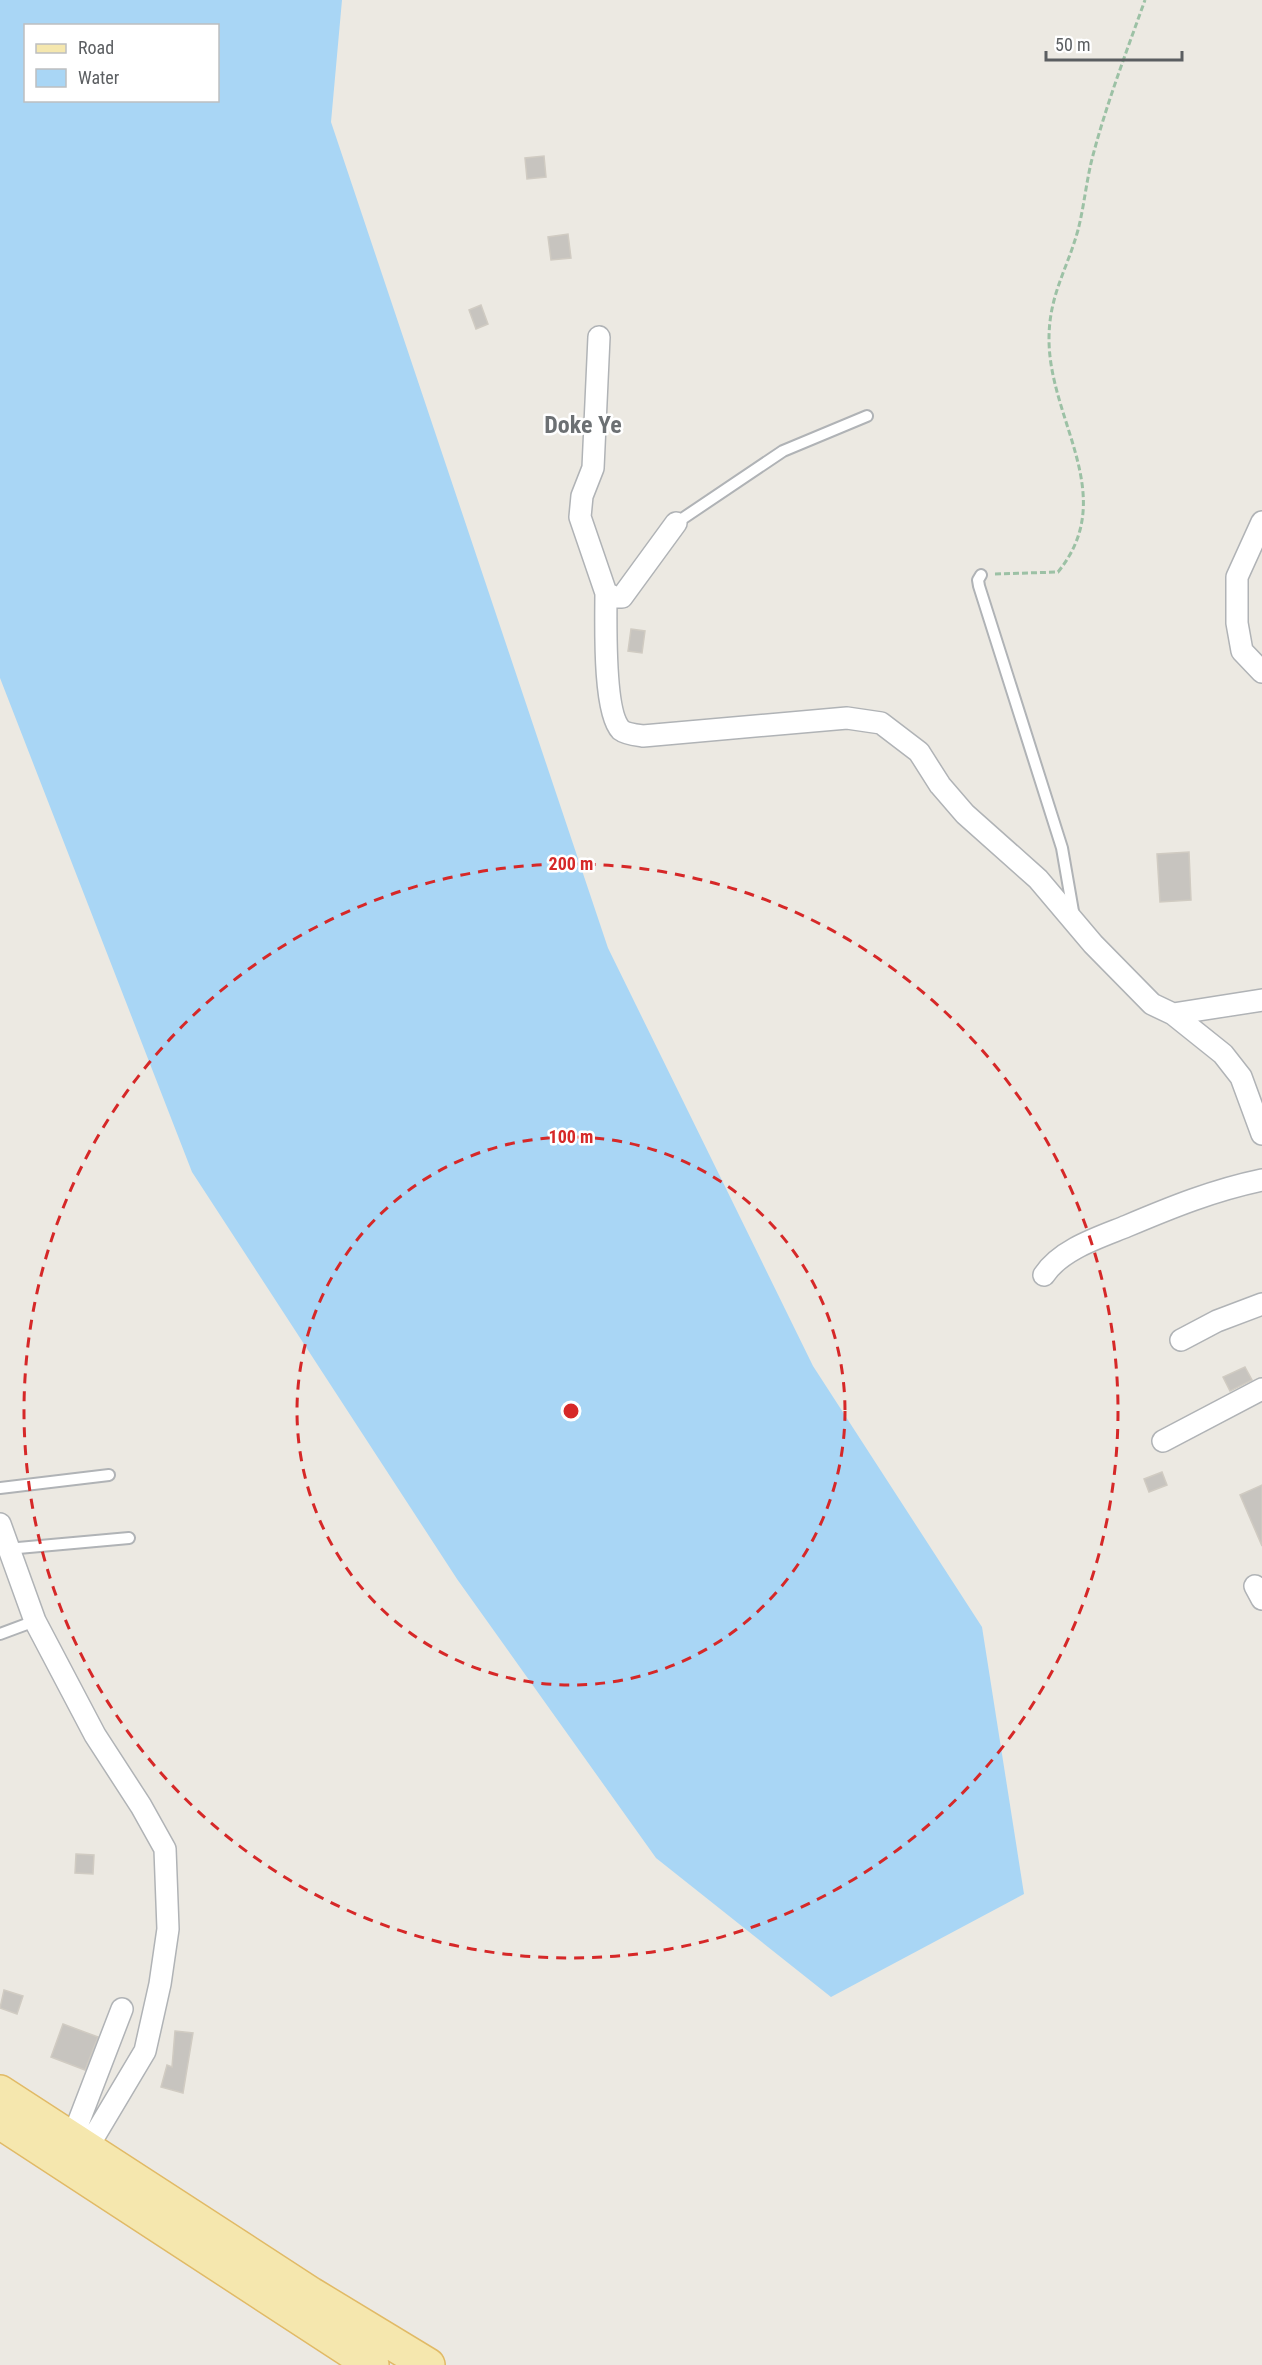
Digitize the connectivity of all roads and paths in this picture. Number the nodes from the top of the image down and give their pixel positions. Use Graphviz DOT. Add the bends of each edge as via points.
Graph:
graph roads {
  1 [pos="1145,0"];
  2 [pos="599,337"];
  3 [pos="867,416"];
  4 [pos="1262,522"];
  5 [pos="676,523"];
  6 [pos="981,575"];
  7 [pos="606,593"];
  8 [pos="1262,672"];
  9 [pos="1075,923"];
  10 [pos="1262,1000"];
  11 [pos="1173,1014"];
  12 [pos="1262,1134"];
  13 [pos="1262,1180"];
  14 [pos="1044,1275"];
  15 [pos="1262,1304"];
  16 [pos="1181,1340"];
  17 [pos="1262,1389"];
  18 [pos="1163,1441"];
  19 [pos="109,1475"];
  20 [pos="0,1488"];
  21 [pos="0,1524"];
  22 [pos="129,1538"];
  23 [pos="7,1549"];
  24 [pos="35,1621"];
  25 [pos="0,1634"];
  26 [pos="122,2009"];
  27 [pos="0,2091"];
  28 [pos="0,2122"];
  29 [pos="74,2152"];
  30 [pos="372,2365"];
  31 [pos="428,2365"];
  1 -- 6 [label="path" via="1119,66 1092,158 1078,230 1052,299 1049,339 1054,385 1079,458 1084,486 1081,529 1074,554 1058,573"];
  2 -- 7 [label="street" via="593,468 582,496 580,517"];
  3 -- 5 [label="lane" via="783,451"];
  4 -- 8 [label="street" via="1237,577 1237,623 1242,651"];
  5 -- 7 [label="street" via="622,597"];
  6 -- 9 [label="lane" via="979,586 1062,848"];
  7 -- 9 [label="street" via="608,684 616,723 623,732 643,736 847,718 881,723 919,752 965,814 1038,879"];
  9 -- 11 [label="street" via="1152,1004"];
  10 -- 11 [label="street"];
  11 -- 12 [label="street" via="1223,1054 1241,1077"];
  13 -- 14 [label="street" via="1175,1204 1090,1240 1049,1267"];
  15 -- 16 [label="street"];
  17 -- 18 [label="street"];
  19 -- 20 [label="lane"];
  21 -- 23 [label="street"];
  22 -- 23 [label="lane"];
  23 -- 24 [label="street"];
  24 -- 25 [label="lane"];
  24 -- 29 [label="street" via="95,1736 165,1849 168,1929 145,2051"];
  26 -- 29 [label="street"];
  27 -- 29 [label="main road"];
  28 -- 29 [label="main road"];
  29 -- 30 [label="main road"];
  29 -- 31 [label="main road"];
}
